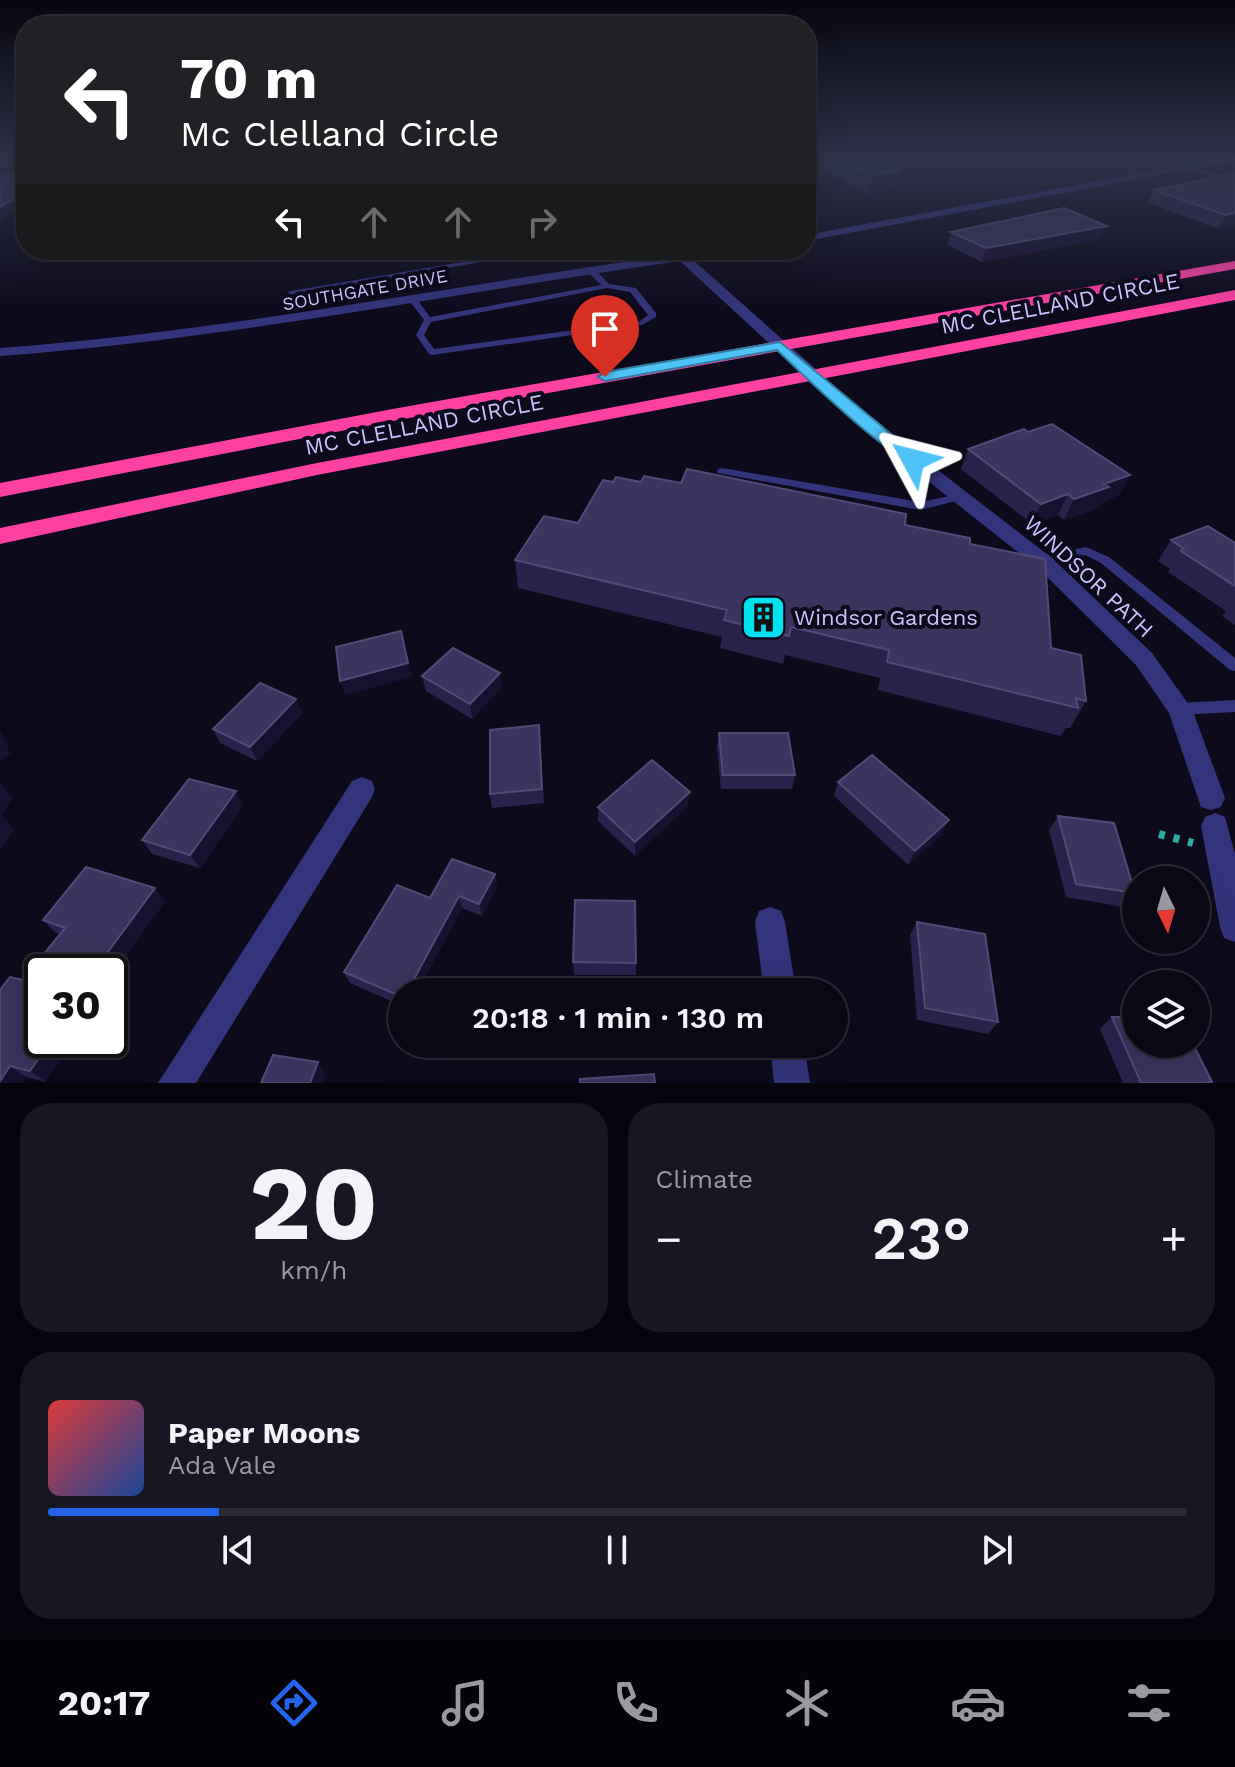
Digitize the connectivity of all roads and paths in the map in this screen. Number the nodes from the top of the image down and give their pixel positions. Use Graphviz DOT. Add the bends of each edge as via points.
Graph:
graph roads {
  1 [pos="960,210"];
  2 [pos="816,236"];
  3 [pos="487,260"];
  4 [pos="640,260"];
  5 [pos="687,260"];
  6 [pos="1235,265"];
  7 [pos="590,269"];
  8 [pos="607,286"];
  9 [pos="291,293"];
  10 [pos="1235,295"];
  11 [pos="413,300"];
  12 [pos="428,320"];
  13 [pos="780,346"];
  14 [pos="0,352"];
  15 [pos="810,375"];
  16 [pos="722,471"];
  17 [pos="0,490"];
  18 [pos="960,497"];
  19 [pos="0,536"];
  20 [pos="1041,560"];
  21 [pos="1235,666"];
  22 [pos="1235,706"];
  23 [pos="1180,709"];
  24 [pos="362,789"];
  25 [pos="770,922"];
  26 [pos="1235,927"];
  27 [pos="778,978"];
  28 [pos="789,1058"];
  29 [pos="176,1083"];
  30 [pos="792,1083"];
  1 -- 2 [label="street"];
  3 -- 9 [label="lane"];
  4 -- 7 [label="street, SOUTHGATE DRIVE"];
  5 -- 13 [label="street, WINDSOR PATH"];
  6 -- 13 [label="highway, MC CLELLAND CIRCLE"];
  7 -- 8 [label="lane"];
  7 -- 11 [label="street, SOUTHGATE DRIVE"];
  8 -- 12 [label="lane"];
  8 -- 12 [label="lane" via="633,290 653,315 642,323 432,352 420,335"];
  10 -- 15 [label="highway, MC CLELLAND CIRCLE"];
  11 -- 12 [label="lane"];
  11 -- 14 [label="street, SOUTHGATE DRIVE" via="189,337"];
  13 -- 15 [label="street, WINDSOR PATH"];
  13 -- 17 [label="highway, MC CLELLAND CIRCLE"];
  15 -- 18 [label="street, WINDSOR PATH"];
  15 -- 19 [label="highway, MC CLELLAND CIRCLE"];
  16 -- 18 [label="lane" via="920,506"];
  18 -- 20 [label="street, WINDSOR PATH"];
  20 -- 21 [label="lane" via="1086,551 1105,560"];
  20 -- 23 [label="street, WINDSOR PATH" via="1144,659"];
  22 -- 23 [label="lane"];
  23 -- 26 [label="street, WINDSOR PATH" via="1213,812"];
  24 -- 29 [label="street"];
  25 -- 27 [label="street"];
  28 -- 30 [label="street"];
}
